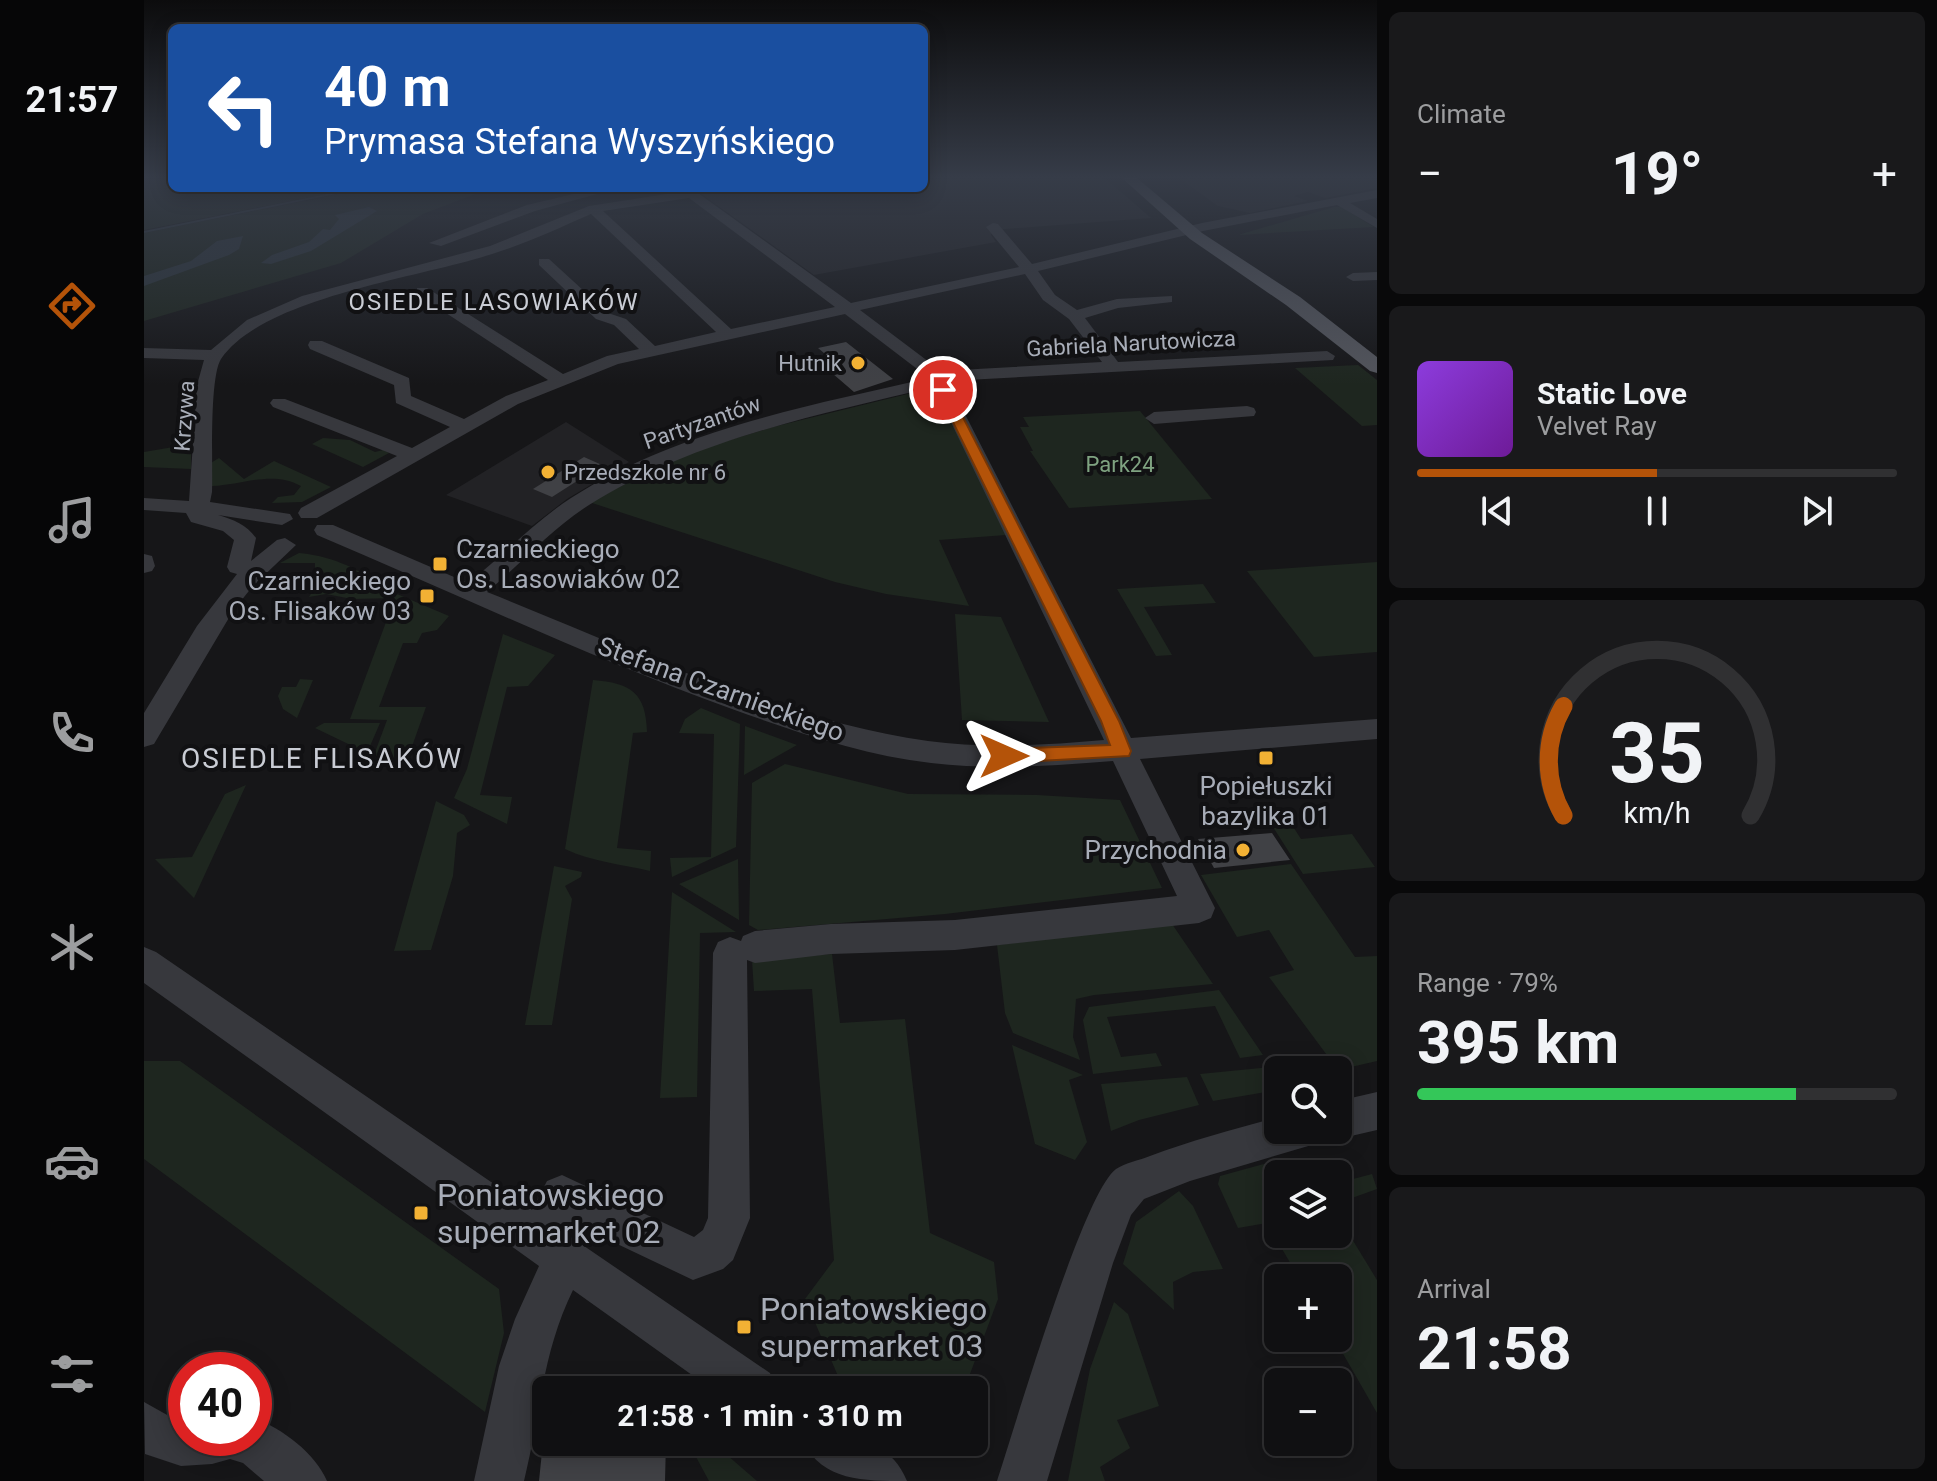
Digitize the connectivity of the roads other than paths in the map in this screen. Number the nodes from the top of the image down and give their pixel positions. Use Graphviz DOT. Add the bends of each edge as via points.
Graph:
graph roads {
  1 [pos="498,247"];
  2 [pos="634,247"];
  3 [pos="763,247"];
  4 [pos="1009,247"];
  5 [pos="1128,247"];
  6 [pos="1220,247"];
  7 [pos="544,262"];
  8 [pos="1027,269"];
  9 [pos="1377,276"];
  10 [pos="1353,277"];
  11 [pos="422,291"];
  12 [pos="1167,299"];
  13 [pos="846,308"];
  14 [pos="1075,316"];
  15 [pos="727,334"];
  16 [pos="316,345"];
  17 [pos="650,350"];
  18 [pos="144,353"];
  19 [pos="215,355"];
  20 [pos="1327,356"];
  21 [pos="1113,366"];
  22 [pos="1377,367"];
  23 [pos="938,378"];
  24 [pos="559,379"];
  25 [pos="279,403"];
  26 [pos="1247,412"];
  27 [pos="1154,418"];
  28 [pos="465,426"];
  29 [pos="413,455"];
  30 [pos="144,504"];
  31 [pos="198,512"];
  32 [pos="144,513"];
  33 [pos="317,525"];
  34 [pos="277,533"];
  35 [pos="238,567"];
  36 [pos="470,594"];
  37 [pos="144,712"];
  38 [pos="1377,729"];
  39 [pos="144,737"];
  40 [pos="1122,751"];
  41 [pos="144,963"];
  42 [pos="1377,1111"];
  43 [pos="1352,1117"];
  44 [pos="1264,1140"];
  45 [pos="552,1250"];
  46 [pos="733,1376"];
  47 [pos="144,1426"];
  48 [pos="168,1440"];
  49 [pos="272,1456"];
  50 [pos="847,1456"];
  51 [pos="302,1481"];
  52 [pos="499,1481"];
  53 [pos="882,1481"];
  54 [pos="1022,1481"];
  1 -- 19 [label="street, Krzywa" via="294,304 256,321"];
  2 -- 15 [label="street"];
  3 -- 13 [label="street"];
  4 -- 8 [label="street"];
  5 -- 8 [label="street"];
  6 -- 22 [label="main road"];
  7 -- 17 [label="street" via="602,316 620,322"];
  8 -- 13 [label="street"];
  8 -- 14 [label="street" via="1048,297"];
  9 -- 10 [label="street"];
  11 -- 24 [label="street"];
  12 -- 14 [label="street" via="1117,304"];
  13 -- 15 [label="street"];
  13 -- 23 [label="street"];
  14 -- 21 [label="street"];
  15 -- 17 [label="street"];
  16 -- 28 [label="street" via="403,382 402,399"];
  17 -- 24 [label="street"];
  18 -- 19 [label="street"];
  19 -- 31 [label="street, Krzywa" via="206,385"];
  20 -- 21 [label="street, Gabriela Narutowicza"];
  21 -- 23 [label="street, Gabriela Narutowicza"];
  23 -- 36 [label="street, Partyzantów" via="769,423 646,465 579,501"];
  23 -- 40 [label="street"];
  24 -- 28 [label="street"];
  25 -- 29 [label="street"];
  26 -- 27 [label="street"];
  28 -- 29 [label="street"];
  29 -- 33 [label="street"];
  30 -- 31 [label="street"];
  31 -- 32 [label="street"];
  31 -- 34 [label="street"];
  31 -- 35 [label="street" via="241,533 245,545"];
  33 -- 34 [label="street"];
  33 -- 36 [label="street, Stefana Czarnieckiego" via="419,580"];
  34 -- 35 [label="street"];
  34 -- 39 [label="street"];
  35 -- 37 [label="street" via="177,653"];
  36 -- 40 [label="street, Stefana Czarnieckiego" via="693,685 863,740 980,756"];
  38 -- 40 [label="street, Stefana Czarnieckiego"];
  40 -- 45 [label="street" via="1199,908 955,935 831,939 743,950 729,1218 720,1246 693,1259 562,1196"];
  41 -- 45 [label="street"];
  42 -- 43 [label="street"];
  44 -- 54 [label="street" via="1190,1161 1130,1184 1123,1192 1105,1224"];
  45 -- 46 [label="street"];
  45 -- 52 [label="street" via="545,1296 517,1384"];
  47 -- 48 [label="street"];
  49 -- 51 [label="street"];
  50 -- 53 [label="street"];
}
